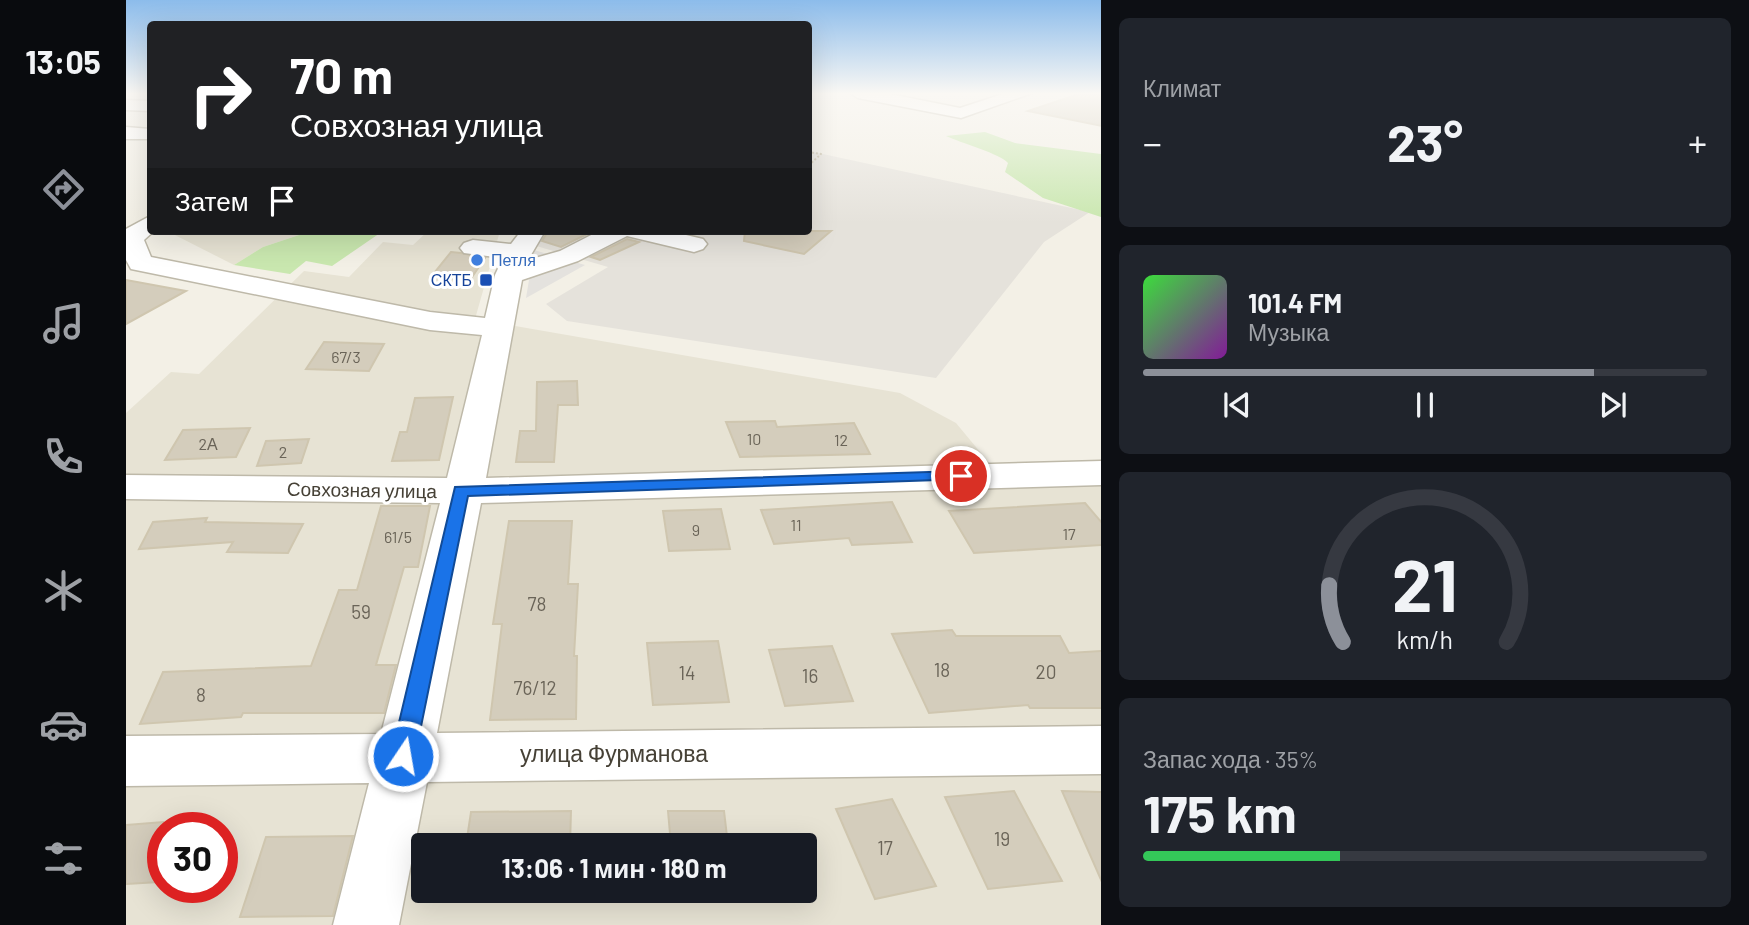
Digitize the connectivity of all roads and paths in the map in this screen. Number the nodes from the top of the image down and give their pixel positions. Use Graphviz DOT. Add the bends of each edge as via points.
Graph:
graph roads {
  1 [pos="812,153"];
  2 [pos="812,162"];
  3 [pos="531,235"];
  4 [pos="610,235"];
  5 [pos="654,235"];
  6 [pos="694,244"];
  7 [pos="135,247"];
  8 [pos="473,248"];
  9 [pos="513,264"];
  10 [pos="499,328"];
  11 [pos="1101,473"];
  12 [pos="126,487"];
  13 [pos="461,491"];
  14 [pos="1101,750"];
  15 [pos="403,756"];
  16 [pos="126,761"];
  17 [pos="366,925"];
  1 -- 2 [label="path" via="821,154"];
  3 -- 9 [label="street"];
  4 -- 9 [label="street" via="569,256"];
  5 -- 6 [label="street"];
  7 -- 10 [label="street" via="430,321"];
  8 -- 9 [label="street"];
  9 -- 10 [label="street"];
  10 -- 13 [label="street"];
  11 -- 13 [label="street, Совхозная улица"];
  12 -- 13 [label="street, Совхозная улица"];
  13 -- 15 [label="street"];
  14 -- 15 [label="street, улица Фурманова"];
  15 -- 16 [label="street, улица Фурманова"];
  15 -- 17 [label="street"];
}
